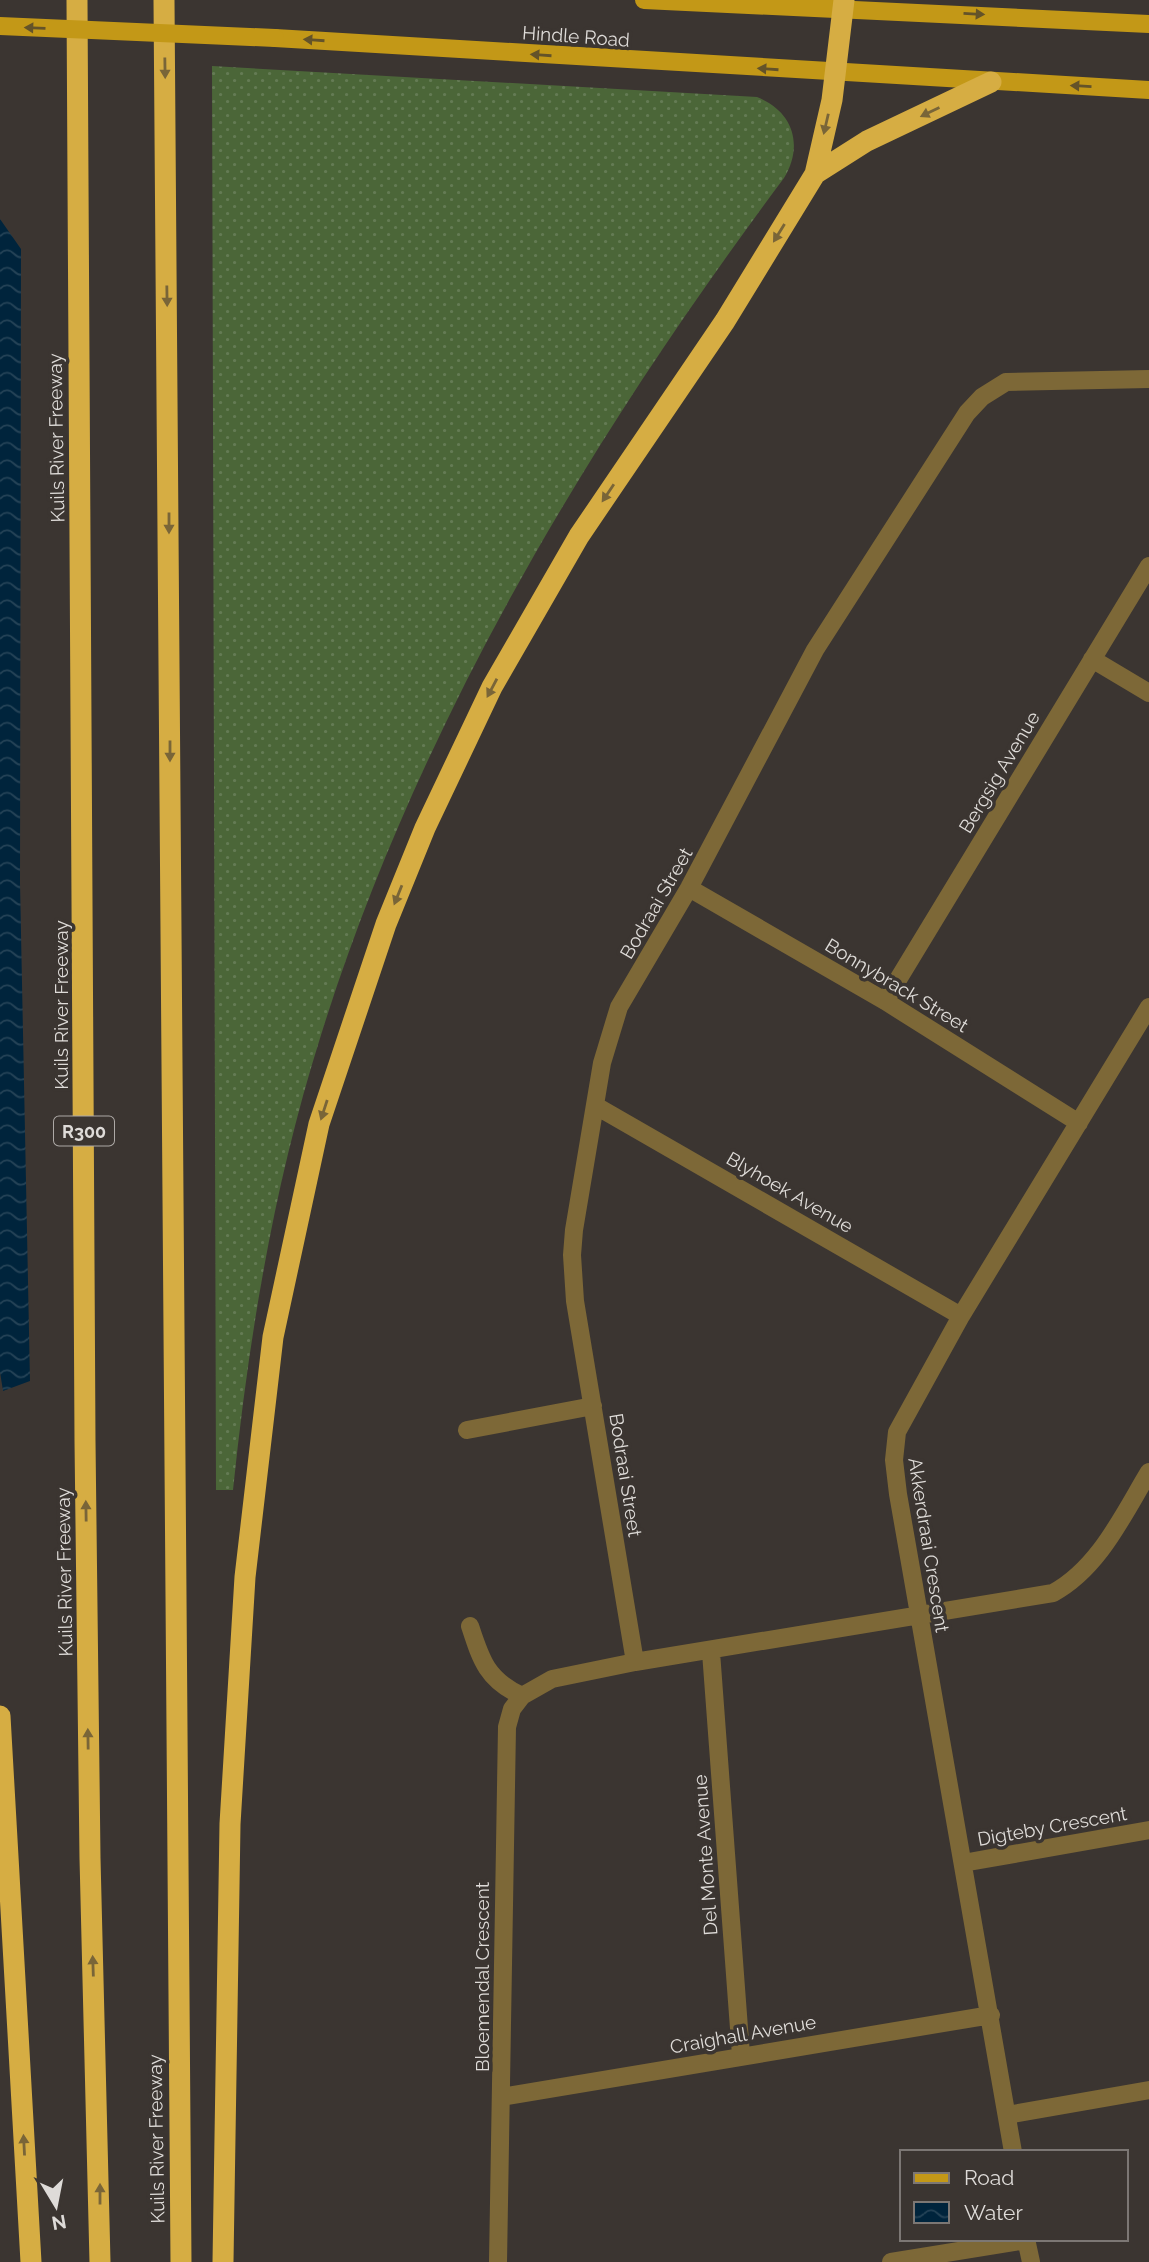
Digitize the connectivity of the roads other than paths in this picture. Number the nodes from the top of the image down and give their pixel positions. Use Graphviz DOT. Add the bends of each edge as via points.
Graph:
graph roads {
  1 [pos="77,0"];
  2 [pos="164,0"];
  3 [pos="644,0"];
  4 [pos="844,5"];
  5 [pos="1149,24"];
  6 [pos="0,26"];
  7 [pos="836,73"];
  8 [pos="991,82"];
  9 [pos="1149,90"];
  10 [pos="815,174"];
  11 [pos="1149,379"];
  12 [pos="1149,566"];
  13 [pos="1093,659"];
  14 [pos="1149,693"];
  15 [pos="689,888"];
  16 [pos="885,1001"];
  17 [pos="1149,1007"];
  18 [pos="596,1106"];
  19 [pos="1079,1123"];
  20 [pos="961,1316"];
  21 [pos="593,1406"];
  22 [pos="467,1430"];
  23 [pos="1149,1472"];
  24 [pos="918,1615"];
  25 [pos="470,1626"];
  26 [pos="711,1652"];
  27 [pos="635,1662"];
  28 [pos="522,1696"];
  29 [pos="0,1716"];
  30 [pos="1149,1830"];
  31 [pos="963,1863"];
  32 [pos="991,2015"];
  33 [pos="741,2055"];
  34 [pos="1149,2090"];
  35 [pos="502,2097"];
  36 [pos="1007,2115"];
  37 [pos="1013,2150"];
  38 [pos="1014,2241"];
  39 [pos="1026,2241"];
  40 [pos="31,2262"];
  41 [pos="100,2262"];
  42 [pos="181,2262"];
  43 [pos="223,2262"];
  44 [pos="498,2262"];
  45 [pos="891,2262"];
  46 [pos="1031,2262"];
  41 -- 1 [label="highway, Kuils River Freeway / R300, one-way" via="85,1441"];
  2 -- 42 [label="highway, Kuils River Freeway, one-way"];
  3 -- 4 [label="main road"];
  4 -- 5 [label="main road, one-way"];
  4 -- 7 [label="highway"];
  7 -- 6 [label="main road, Hindle Road, one-way, bridge"];
  7 -- 8 [label="main road, Hindle Road"];
  7 -- 10 [label="highway, one-way"];
  9 -- 8 [label="main road, Hindle Road, one-way"];
  8 -- 10 [label="highway, one-way" via="867,141"];
  10 -- 43 [label="highway, one-way" via="725,321 579,536 492,687 425,828 386,924 319,1124 272,1337 245,1577 230,1824"];
  11 -- 15 [label="street, Bodraai Street" via="1026,379 1006,382 982,397 815,650"];
  12 -- 13 [label="street, Bergsig Avenue"];
  13 -- 14 [label="street"];
  13 -- 16 [label="street, Bergsig Avenue"];
  15 -- 16 [label="street, Bonnybrack Street"];
  15 -- 18 [label="street, Bodraai Street" via="619,1007 602,1063"];
  16 -- 19 [label="street, Bonnybrack Street"];
  17 -- 19 [label="street, Akkerdraai Crescent"];
  18 -- 20 [label="street, Blyhoek Avenue"];
  18 -- 21 [label="street, Bodraai Street" via="572,1255"];
  19 -- 20 [label="street, Akkerdraai Crescent"];
  20 -- 24 [label="street, Akkerdraai Crescent" via="894,1445"];
  21 -- 22 [label="street"];
  21 -- 27 [label="street, Bodraai Street"];
  23 -- 24 [label="street" via="1112,1532 1073,1582 1053,1593"];
  24 -- 26 [label="street"];
  24 -- 31 [label="street, Akkerdraai Crescent"];
  25 -- 28 [label="street" via="490,1673"];
  26 -- 27 [label="street"];
  26 -- 33 [label="street, Del Monte Avenue"];
  27 -- 28 [label="street" via="552,1679"];
  28 -- 35 [label="street, Bloemendal Crescent" via="512,1709 508,1727"];
  40 -- 29 [label="highway, one-way"];
  30 -- 31 [label="street, Digteby Crescent"];
  31 -- 32 [label="street, Akkerdraai Crescent"];
  32 -- 33 [label="street, Craighall Avenue"];
  32 -- 36 [label="street, Akkerdraai Crescent"];
  33 -- 35 [label="street, Craighall Avenue"];
  34 -- 36 [label="street"];
  35 -- 44 [label="street, Bloemendal Crescent"];
  36 -- 37 [label="street, Akkerdraai Crescent"];
  38 -- 45 [label="street"];
  39 -- 46 [label="street"];
}
